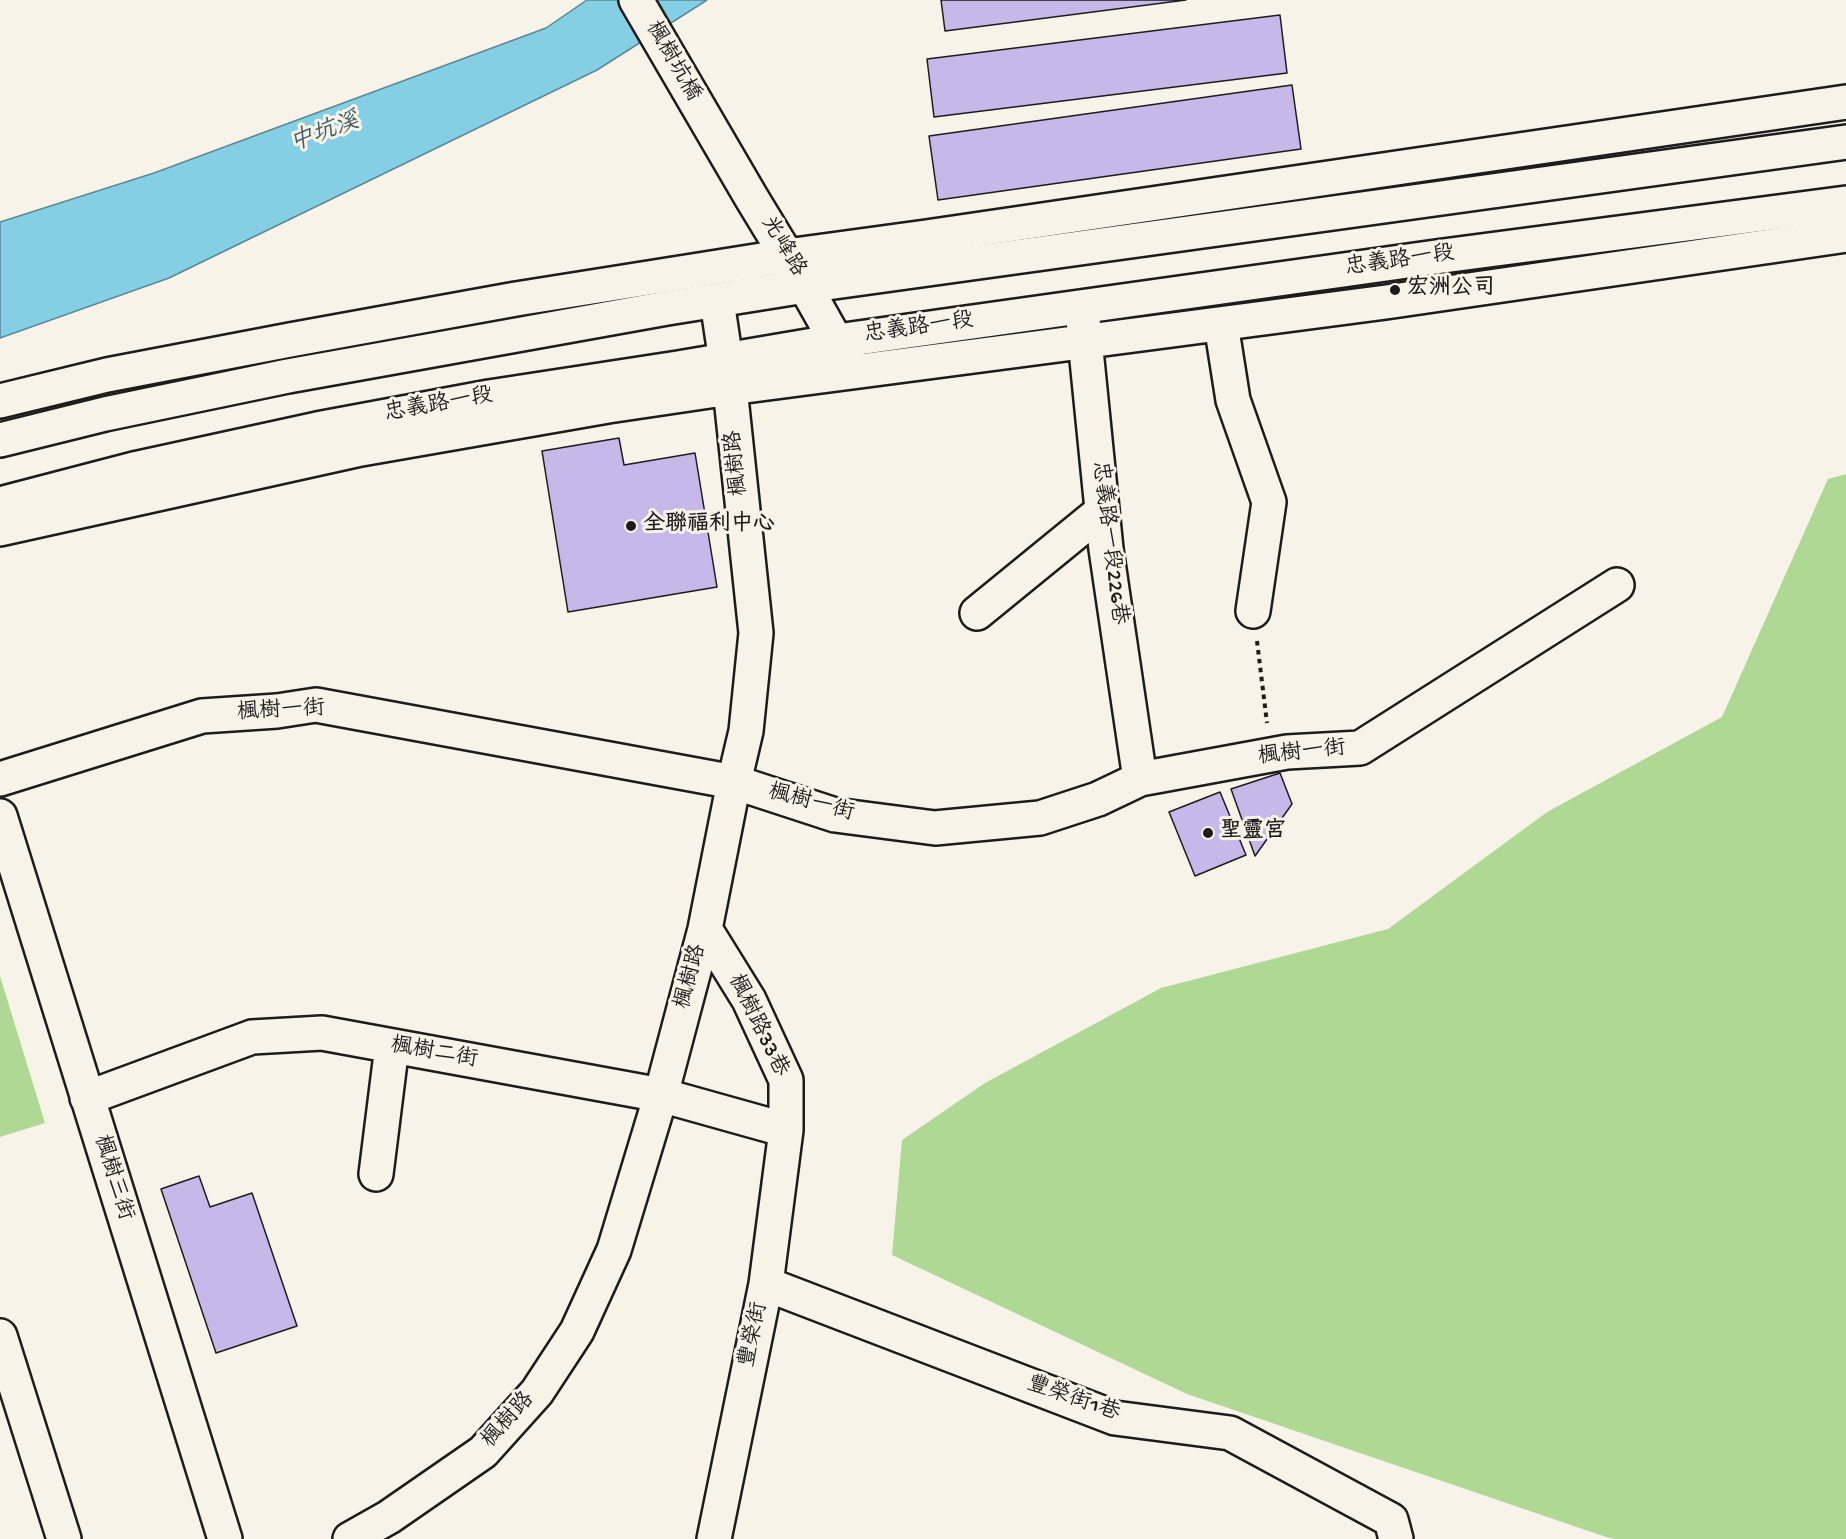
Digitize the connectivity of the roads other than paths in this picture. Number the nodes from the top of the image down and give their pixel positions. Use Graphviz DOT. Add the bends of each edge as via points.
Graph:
graph roads {
  1 [pos="636,0"];
  2 [pos="1846,102"];
  3 [pos="708,124"];
  4 [pos="1846,142"];
  5 [pos="1846,202"];
  6 [pos="1846,235"];
  7 [pos="787,256"];
  8 [pos="805,286"];
  9 [pos="717,301"];
  10 [pos="1082,306"];
  11 [pos="1221,324"];
  12 [pos="837,341"];
  13 [pos="1085,343"];
  14 [pos="854,372"];
  15 [pos="728,374"];
  16 [pos="0,401"];
  17 [pos="0,440"];
  18 [pos="0,504"];
  19 [pos="1102,511"];
  20 [pos="0,529"];
  21 [pos="1617,585"];
  22 [pos="1253,611"];
  23 [pos="977,613"];
  24 [pos="0,779"];
  25 [pos="1140,779"];
  26 [pos="734,782"];
  27 [pos="0,816"];
  28 [pos="705,929"];
  29 [pos="392,1046"];
  30 [pos="661,1095"];
  31 [pos="87,1098"];
  32 [pos="786,1130"];
  33 [pos="376,1174"];
  34 [pos="766,1284"];
  35 [pos="0,1336"];
  36 [pos="64,1539"];
  37 [pos="225,1539"];
  38 [pos="350,1539"];
  39 [pos="714,1539"];
  40 [pos="1396,1539"];
  1 -- 3 [label="street, 楓樹坑橋"];
  2 -- 7 [label="street"];
  3 -- 7 [label="street, 光峰路"];
  4 -- 8 [label="street"];
  5 -- 10 [label="street, 忠義路一段"];
  6 -- 11 [label="street, 忠義路一段"];
  7 -- 8 [label="street, 光峰路"];
  7 -- 16 [label="street" via="290,340 108,375"];
  8 -- 9 [label="street"];
  8 -- 12 [label="street, 光峰路"];
  9 -- 15 [label="street, 楓樹路"];
  9 -- 17 [label="street" via="288,376"];
  10 -- 12 [label="street, 忠義路一段"];
  10 -- 13 [label="street, 忠義路一段226巷"];
  11 -- 13 [label="street, 忠義路一段"];
  11 -- 22 [label="street" via="1233,400 1269,502"];
  12 -- 14 [label="street, 光峰路"];
  12 -- 15 [label="street, 忠義路一段"];
  13 -- 14 [label="street, 忠義路一段"];
  13 -- 19 [label="street, 忠義路一段226巷"];
  14 -- 15 [label="street, 忠義路一段"];
  15 -- 18 [label="street, 忠義路一段" via="489,397 138,468"];
  15 -- 20 [label="street, 忠義路一段" via="538,418 361,449"];
  15 -- 26 [label="street, 楓樹路" via="756,633 746,731"];
  19 -- 23 [label="street"];
  19 -- 25 [label="street, 忠義路一段226巷"];
  21 -- 25 [label="street, 楓樹一街" via="1360,748 1271,754"];
  24 -- 26 [label="street, 楓樹一街" via="202,716 316,705"];
  25 -- 26 [label="street, 楓樹一街" via="1098,799 1040,818 935,828 835,815"];
  26 -- 28 [label="street, 楓樹路"];
  27 -- 31 [label="street, 楓樹三街"];
  28 -- 30 [label="street, 楓樹路"];
  28 -- 32 [label="street, 楓樹路33巷" via="749,1000 786,1080"];
  29 -- 30 [label="street, 楓樹二街"];
  29 -- 31 [label="street, 楓樹二街" via="322,1033 252,1037"];
  29 -- 33 [label="street"];
  30 -- 32 [label="street, 楓樹二街"];
  30 -- 38 [label="street, 楓樹路" via="614,1250 577,1331 537,1392 483,1452"];
  31 -- 37 [label="street, 楓樹三街"];
  32 -- 34 [label="street, 豐榮街"];
  34 -- 39 [label="street, 豐榮街"];
  34 -- 40 [label="street, 豐榮街1巷" via="1114,1418 1230,1433 1391,1520"];
  35 -- 36 [label="street"];
}
